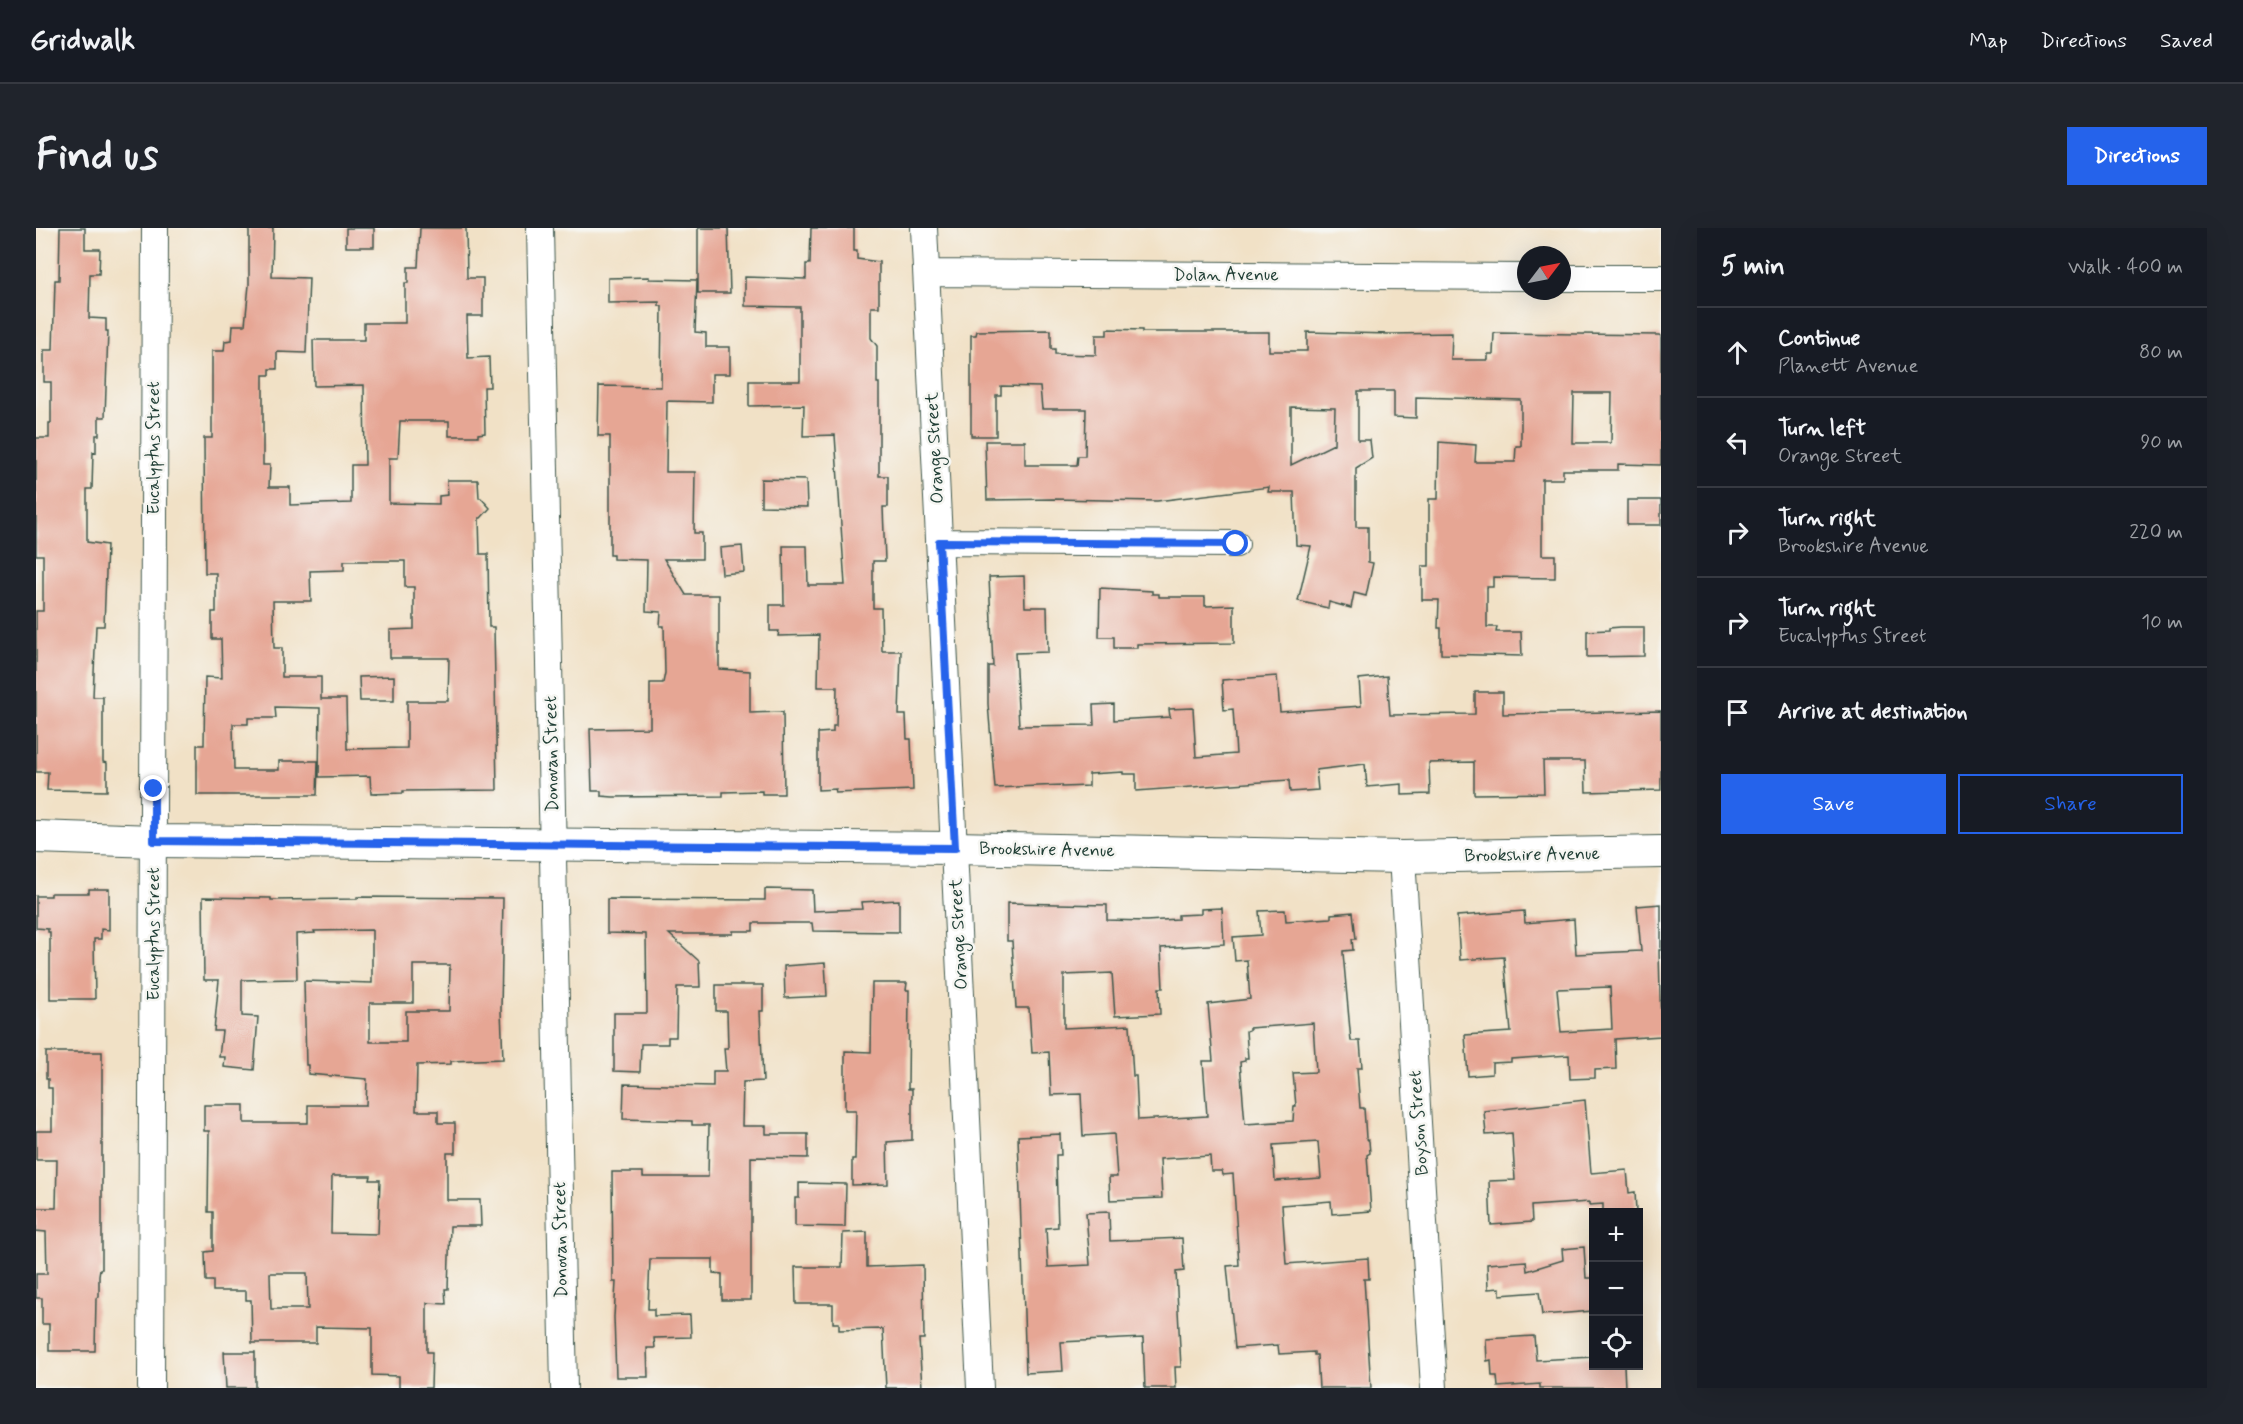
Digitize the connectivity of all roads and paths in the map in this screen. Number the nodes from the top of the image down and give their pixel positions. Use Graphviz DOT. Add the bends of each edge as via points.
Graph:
graph roads {
  1 [pos="155,228"];
  2 [pos="540,228"];
  3 [pos="924,228"];
  4 [pos="927,273"];
  5 [pos="1517,277"];
  6 [pos="1571,278"];
  7 [pos="1661,278"];
  8 [pos="939,542"];
  9 [pos="1236,544"];
  10 [pos="36,837"];
  11 [pos="154,841"];
  12 [pos="554,845"];
  13 [pos="955,848"];
  14 [pos="1661,852"];
  15 [pos="1402,858"];
  16 [pos="151,1388"];
  17 [pos="564,1388"];
  18 [pos="980,1388"];
  19 [pos="1434,1388"];
  1 -- 11 [label="street, Eucalyptus Street"];
  2 -- 12 [label="street, Donovan Street"];
  3 -- 4 [label="street, Orange Street"];
  4 -- 5 [label="street, Dolan Avenue"];
  4 -- 8 [label="street, Orange Street"];
  6 -- 7 [label="street"];
  8 -- 9 [label="street"];
  8 -- 13 [label="street, Orange Street"];
  10 -- 11 [label="street, Brookshire Avenue"];
  11 -- 12 [label="street, Brookshire Avenue"];
  11 -- 16 [label="street, Eucalyptus Street"];
  12 -- 13 [label="street, Brookshire Avenue"];
  12 -- 17 [label="street, Donovan Street"];
  13 -- 15 [label="street, Brookshire Avenue"];
  13 -- 18 [label="street, Orange Street"];
  14 -- 15 [label="street, Brookshire Avenue"];
  15 -- 19 [label="street, Boyson Street"];
}
